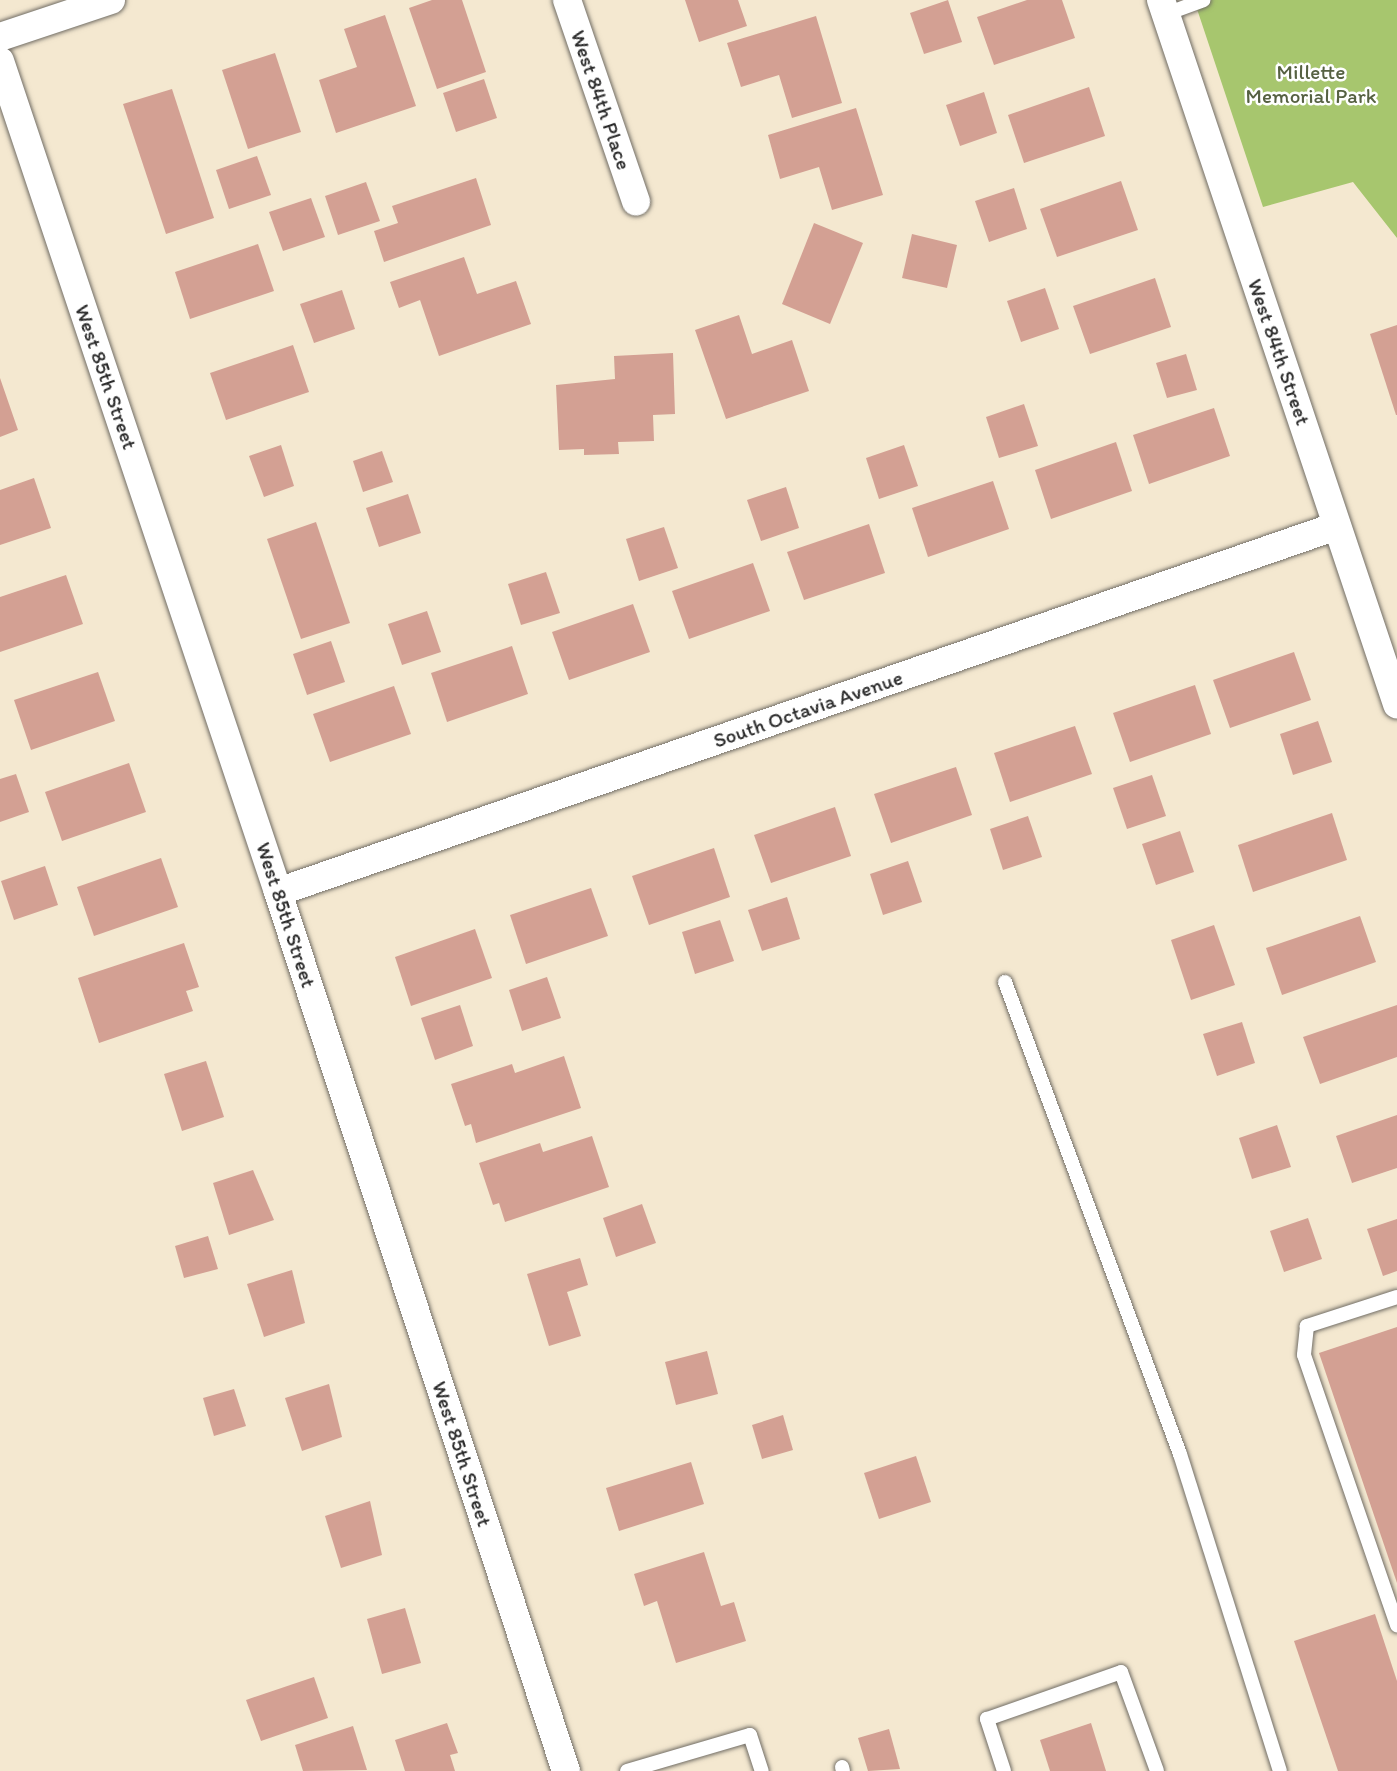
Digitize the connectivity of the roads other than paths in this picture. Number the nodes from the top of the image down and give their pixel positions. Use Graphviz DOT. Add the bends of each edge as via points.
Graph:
graph roads {
  1 [pos="111,0"];
  2 [pos="567,0"];
  3 [pos="1204,0"];
  4 [pos="1163,7"];
  5 [pos="0,37"];
  6 [pos="0,61"];
  7 [pos="636,201"];
  8 [pos="1337,526"];
  9 [pos="1397,704"];
  10 [pos="278,892"];
  11 [pos="1005,982"];
  12 [pos="1397,1297"];
  13 [pos="1397,1625"];
  14 [pos="566,1771"];
  15 [pos="628,1771"];
  16 [pos="762,1771"];
  17 [pos="1004,1771"];
  18 [pos="1157,1771"];
  19 [pos="1280,1771"];
  1 -- 5 [label="street"];
  2 -- 7 [label="street, West 84th Place"];
  3 -- 4 [label="lane"];
  4 -- 8 [label="street, West 84th Street"];
  6 -- 10 [label="street, West 85th Street"];
  8 -- 9 [label="street, West 84th Street"];
  8 -- 10 [label="street, South Octavia Avenue"];
  10 -- 14 [label="street, West 85th Street"];
  11 -- 19 [label="lane" via="1180,1454"];
  12 -- 13 [label="lane" via="1307,1326 1304,1355"];
  15 -- 16 [label="lane" via="750,1735"];
  17 -- 18 [label="lane" via="987,1719 1121,1672"];
}
